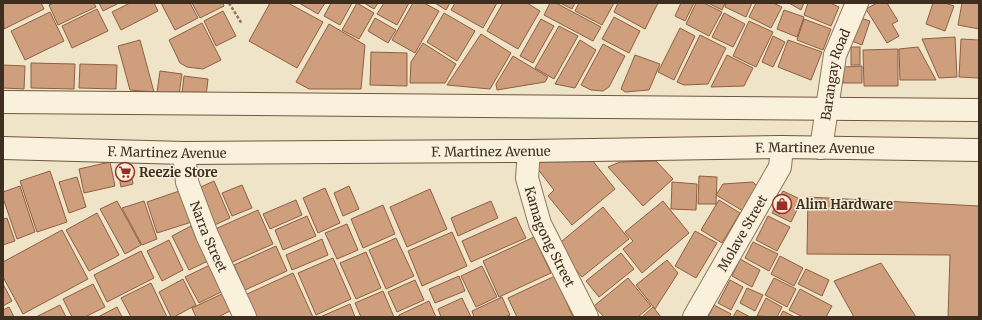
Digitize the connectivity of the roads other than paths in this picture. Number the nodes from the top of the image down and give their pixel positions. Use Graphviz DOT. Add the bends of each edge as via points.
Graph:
graph roads {
  1 [pos="857,3"];
  2 [pos="3,102"];
  3 [pos="827,108"];
  4 [pos="979,110"];
  5 [pos="782,147"];
  6 [pos="3,148"];
  7 [pos="821,148"];
  8 [pos="979,150"];
  9 [pos="528,151"];
  10 [pos="184,153"];
  11 [pos="245,317"];
  12 [pos="587,317"];
  13 [pos="694,317"];
  1 -- 3 [label="main road, Barangay Road" via="835,55"];
  2 -- 3 [label="main road"];
  3 -- 4 [label="main road"];
  3 -- 7 [label="main road, Barangay Road"];
  5 -- 7 [label="main road, F. Martinez Avenue"];
  5 -- 9 [label="main road, F. Martinez Avenue"];
  5 -- 13 [label="main road, Molave Street" via="780,167"];
  6 -- 10 [label="main road, F. Martinez Avenue"];
  7 -- 8 [label="main road, F. Martinez Avenue"];
  9 -- 10 [label="main road, F. Martinez Avenue"];
  9 -- 12 [label="main road, Kamagong Street" via="527,178 540,224"];
  10 -- 11 [label="main road, Narra Street" via="188,182 207,235"];
}
